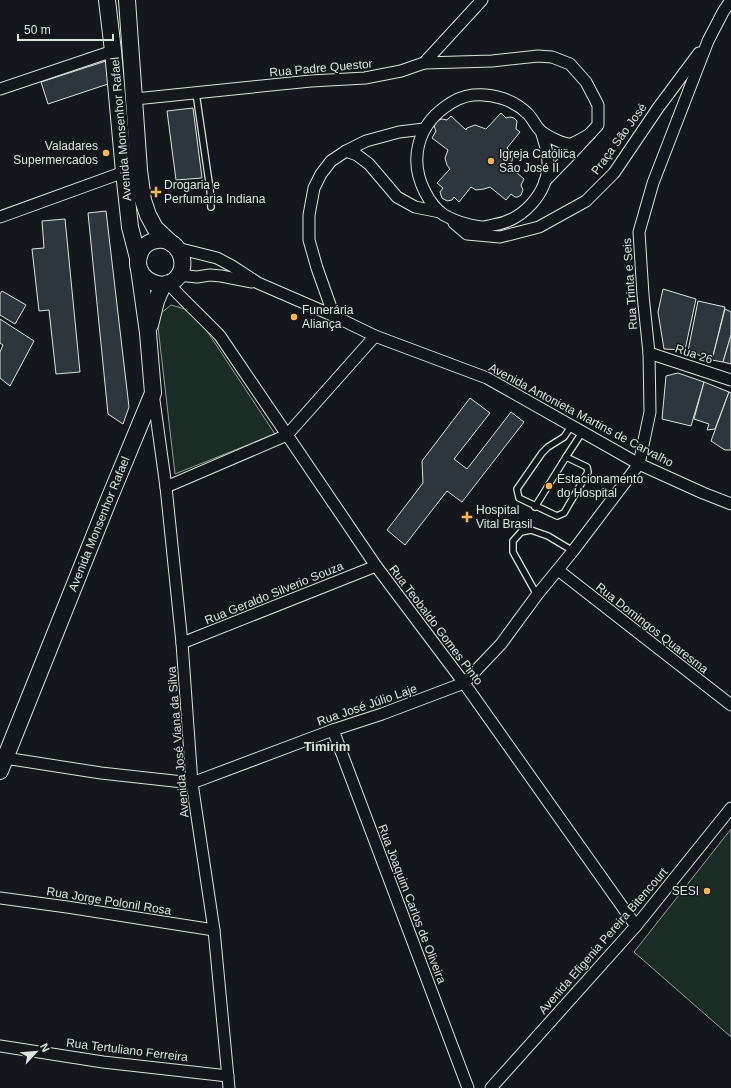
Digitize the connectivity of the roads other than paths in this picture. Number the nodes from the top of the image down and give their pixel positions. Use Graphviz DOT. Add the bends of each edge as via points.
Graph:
graph roads {
  1 [pos="107,0"];
  2 [pos="127,0"];
  3 [pos="482,0"];
  4 [pos="731,0"];
  5 [pos="708,41"];
  6 [pos="113,51"];
  7 [pos="424,63"];
  8 [pos="0,89"];
  9 [pos="196,93"];
  10 [pos="134,99"];
  11 [pos="424,129"];
  12 [pos="541,131"];
  13 [pos="590,134"];
  14 [pos="346,151"];
  15 [pos="124,172"];
  16 [pos="545,181"];
  17 [pos="211,207"];
  18 [pos="442,213"];
  19 [pos="0,217"];
  20 [pos="174,245"];
  21 [pos="139,264"];
  22 [pos="170,281"];
  23 [pos="258,283"];
  24 [pos="334,316"];
  25 [pos="148,333"];
  26 [pos="375,336"];
  27 [pos="649,353"];
  28 [pos="731,380"];
  29 [pos="153,393"];
  30 [pos="572,425"];
  31 [pos="583,431"];
  32 [pos="287,435"];
  33 [pos="566,458"];
  34 [pos="639,464"];
  35 [pos="166,487"];
  36 [pos="731,504"];
  37 [pos="535,507"];
  38 [pos="573,551"];
  39 [pos="376,566"];
  40 [pos="558,570"];
  41 [pos="537,596"];
  42 [pos="182,643"];
  43 [pos="464,683"];
  44 [pos="731,705"];
  45 [pos="333,730"];
  46 [pos="3,765"];
  47 [pos="192,782"];
  48 [pos="731,808"];
  49 [pos="0,898"];
  50 [pos="636,926"];
  51 [pos="214,930"];
  52 [pos="0,1046"];
  53 [pos="228,1076"];
  54 [pos="229,1088"];
  55 [pos="468,1088"];
  56 [pos="491,1088"];
  1 -- 6 [label="main road, Avenida Monsenhor Rafael"];
  2 -- 10 [label="main road, Avenida Monsenhor Rafael"];
  3 -- 7 [label="street, Rua Padre Questor"];
  4 -- 5 [label="street, Rua Trinta e Seis"];
  5 -- 18 [label="street, Praça São José" via="614,173 586,201 539,227 500,237 467,234"];
  5 -- 27 [label="street, Rua Trinta e Seis" via="653,183 639,232"];
  6 -- 8 [label="street"];
  6 -- 15 [label="main road, Avenida Monsenhor Rafael"];
  7 -- 9 [label="street, Rua Padre Questor" via="401,71 365,78"];
  7 -- 13 [label="street, Praça São José" via="492,61 538,56 552,56 564,61 586,82 598,105 598,124"];
  9 -- 10 [label="street, Rua Padre Questor"];
  9 -- 17 [label="lane"];
  10 -- 20 [label="main road, Avenida Monsenhor Rafael" via="143,200 155,228"];
  11 -- 12 [label="street, Praça São José" via="436,113 453,101 479,95 512,102 529,114"];
  11 -- 14 [label="street" via="399,132 366,141"];
  11 -- 18 [label="street, Praça São José" via="418,146 417,170 428,198"];
  12 -- 13 [label="street, Praça São José" via="562,143 571,144"];
  12 -- 16 [label="street, Praça São José" via="548,164"];
  13 -- 16 [label="street, Praça São José"];
  14 -- 18 [label="street, Praça São José" via="369,164 398,197 415,207"];
  14 -- 24 [label="street" via="331,161 320,174 314,188 309,215 309,240"];
  15 -- 19 [label="street"];
  15 -- 21 [label="main road, Avenida Monsenhor Rafael" via="130,227"];
  16 -- 18 [label="street, Praça São José" via="536,199 522,214 503,224 483,227 462,224"];
  20 -- 21 [label="main road" via="165,240 151,242 141,251"];
  20 -- 22 [label="main road" via="183,261 182,268"];
  20 -- 23 [label="street, Avenida Antonieta Martins de Carvalho" via="216,258"];
  21 -- 22 [label="main road" via="143,276 148,281 155,284"];
  21 -- 25 [label="main road, Avenida Monsenhor Rafael"];
  22 -- 23 [label="street" via="210,275"];
  22 -- 25 [label="main road" via="152,313"];
  22 -- 32 [label="street, Rua Teobaldo Gomes Pinto" via="181,297 220,336"];
  23 -- 24 [label="street, Avenida Antonieta Martins de Carvalho"];
  24 -- 26 [label="street, Avenida Antonieta Martins de Carvalho"];
  25 -- 29 [label="main road, Avenida Monsenhor Rafael"];
  26 -- 30 [label="street, Avenida Antonieta Martins de Carvalho" via="487,378"];
  26 -- 32 [label="street"];
  27 -- 28 [label="street, Rua 26"];
  27 -- 34 [label="street, Rua Trinta e Seis" via="650,412"];
  29 -- 35 [label="street, Avenida José Viana da Silva"];
  29 -- 46 [label="main road, Avenida Monsenhor Rafael"];
  30 -- 31 [label="street, Avenida Antonieta Martins de Carvalho"];
  30 -- 37 [label="lane" via="564,437 542,453 517,489 519,498"];
  31 -- 33 [label="lane"];
  31 -- 34 [label="street, Avenida Antonieta Martins de Carvalho"];
  32 -- 35 [label="street"];
  32 -- 39 [label="street, Rua Teobaldo Gomes Pinto"];
  33 -- 37 [label="lane"];
  33 -- 37 [label="lane" via="587,467 588,472 564,513 557,516"];
  34 -- 36 [label="street, Avenida Antonieta Martins de Carvalho"];
  34 -- 38 [label="street, Rua José Júlio Laje"];
  35 -- 42 [label="street, Avenida José Viana da Silva"];
  38 -- 40 [label="street, Rua José Júlio Laje"];
  38 -- 41 [label="lane" via="548,536 531,530 521,532 513,541 512,552"];
  39 -- 42 [label="street, Rua Geraldo Silverio Souza"];
  39 -- 43 [label="street, Rua Teobaldo Gomes Pinto"];
  40 -- 41 [label="street, Rua José Júlio Laje"];
  40 -- 44 [label="street, Rua Domingos Quaresma"];
  41 -- 43 [label="street, Rua José Júlio Laje" via="501,644"];
  42 -- 47 [label="street, Avenida José Viana da Silva"];
  43 -- 45 [label="street, Rua José Júlio Laje"];
  43 -- 50 [label="street, Rua Teobaldo Gomes Pinto"];
  45 -- 47 [label="street, Rua José Júlio Laje"];
  45 -- 55 [label="street, Rua Joaquim Carlos de Oliveira"];
  46 -- 47 [label="street, Rua José Júlio Laje"];
  47 -- 51 [label="street, Avenida José Viana da Silva"];
  48 -- 50 [label="street, Avenida Efigenia Pereira Bitencourt"];
  49 -- 51 [label="street, Rua Jorge Polonil Rosa"];
  50 -- 56 [label="street, Avenida Efigenia Pereira Bitencourt"];
  51 -- 53 [label="street, Avenida José Viana da Silva"];
  52 -- 53 [label="street, Rua Tertuliano Ferreira" via="103,1062"];
  53 -- 54 [label="street, Avenida José Viana da Silva"];
}
